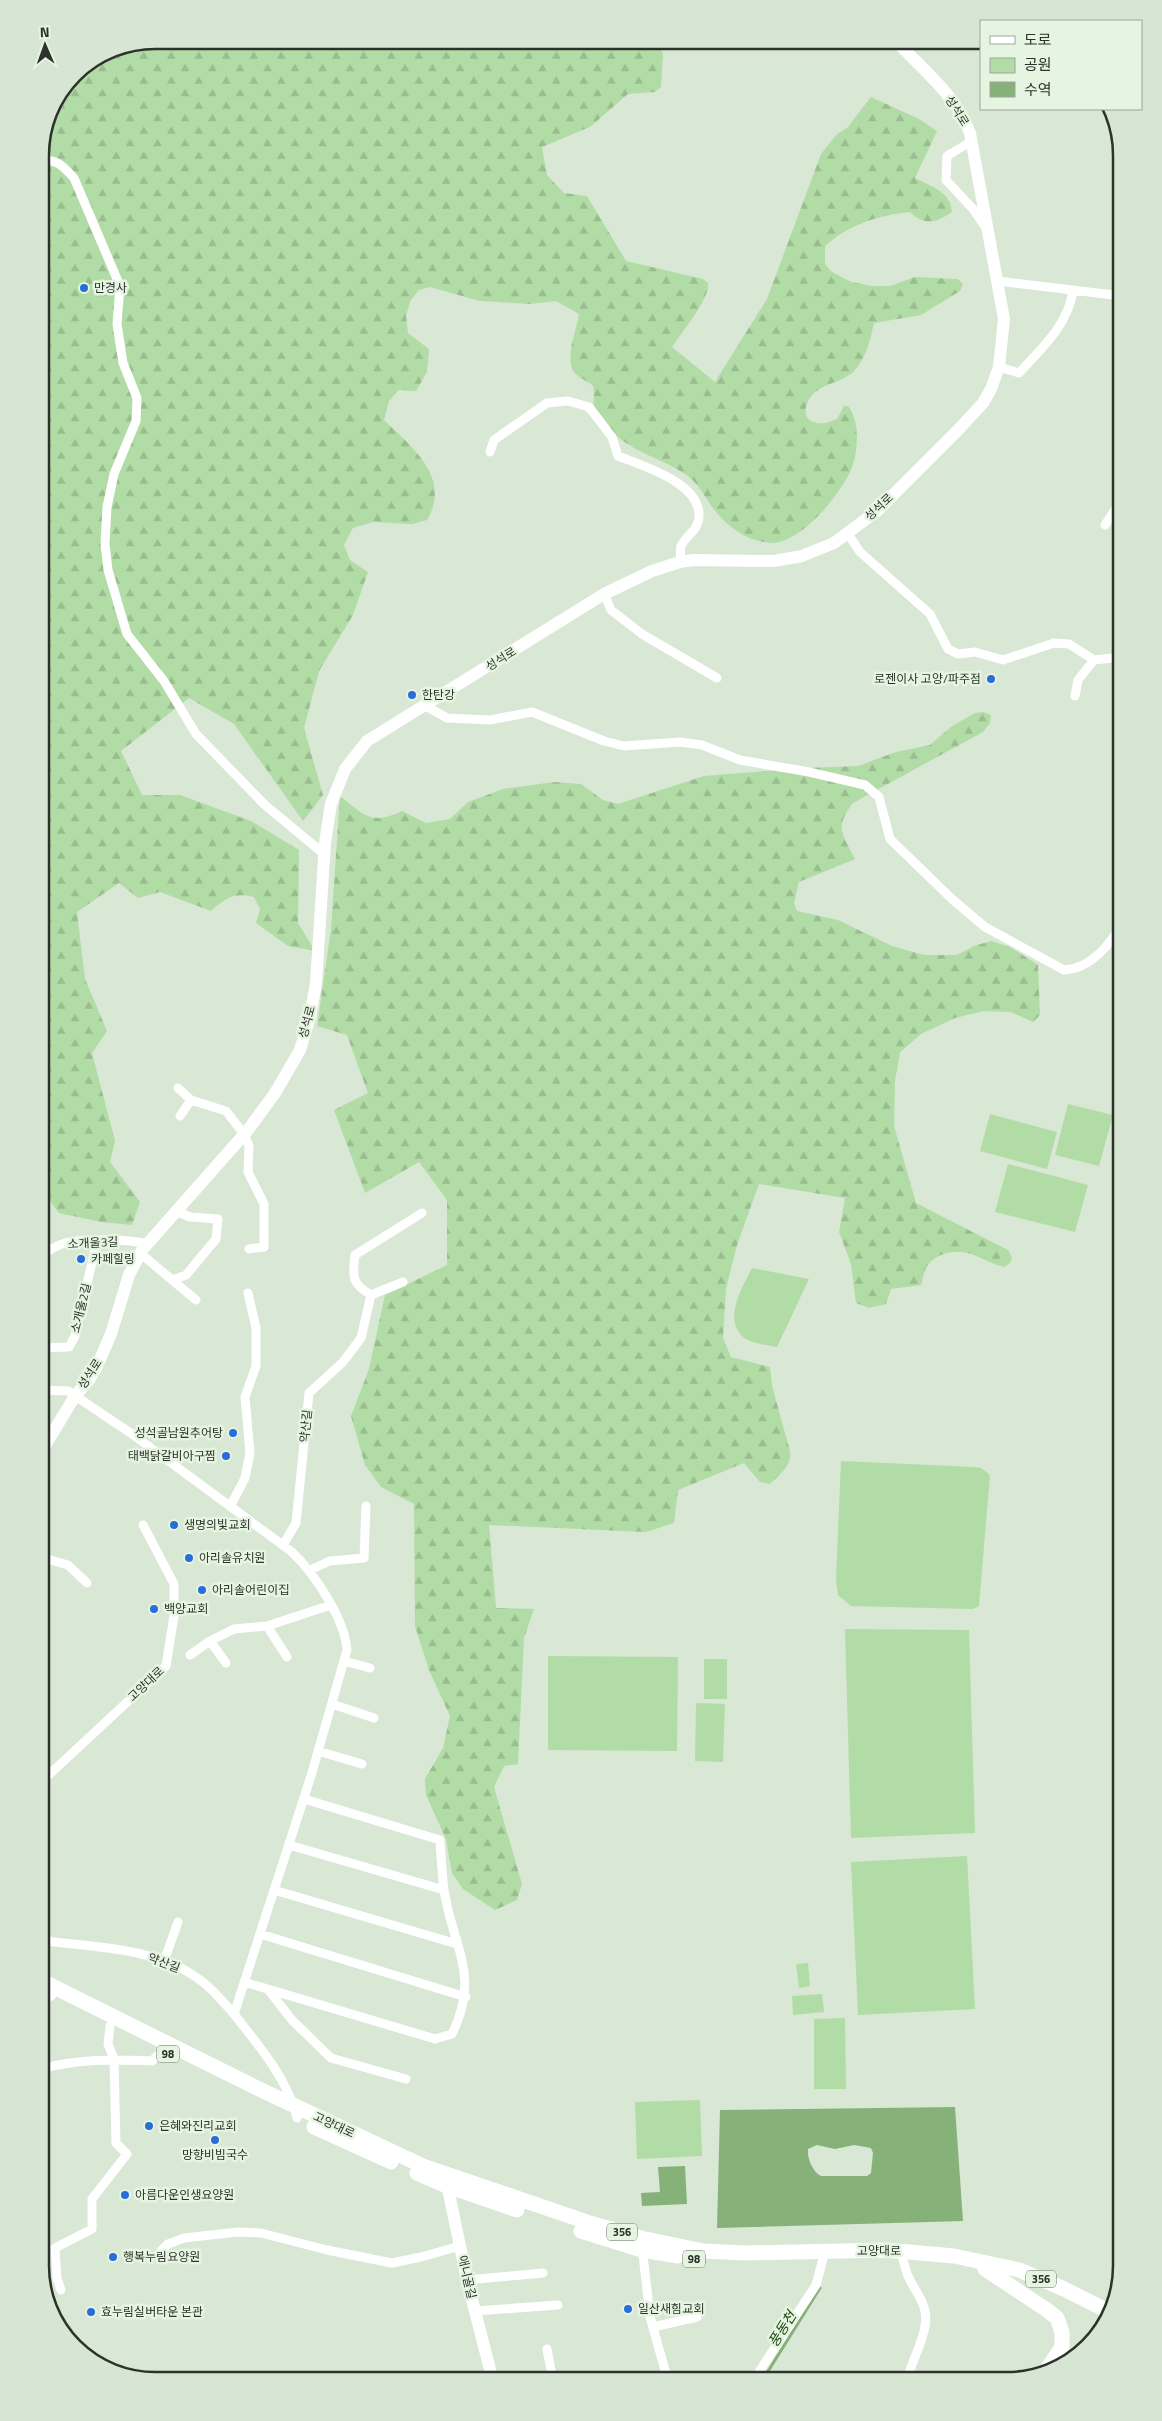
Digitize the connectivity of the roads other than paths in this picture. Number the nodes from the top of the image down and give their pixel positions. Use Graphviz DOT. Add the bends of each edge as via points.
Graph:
graph roads {
  1 [pos="903,49"];
  2 [pos="972,141"];
  3 [pos="49,160"];
  4 [pos="989,232"];
  5 [pos="998,281"];
  6 [pos="1073,290"];
  7 [pos="1113,295"];
  8 [pos="999,367"];
  9 [pos="490,452"];
  10 [pos="1113,513"];
  11 [pos="1105,525"];
  12 [pos="848,534"];
  13 [pos="680,562"];
  14 [pos="604,594"];
  15 [pos="1113,658"];
  16 [pos="1094,660"];
  17 [pos="717,678"];
  18 [pos="1075,696"];
  19 [pos="424,705"];
  20 [pos="324,854"];
  21 [pos="1113,936"];
  22 [pos="178,1088"];
  23 [pos="191,1100"];
  24 [pos="180,1116"];
  25 [pos="244,1134"];
  26 [pos="176,1212"];
  27 [pos="422,1213"];
  28 [pos="97,1241"];
  29 [pos="144,1248"];
  30 [pos="248,1248"];
  31 [pos="49,1252"];
  32 [pos="172,1280"];
  33 [pos="403,1282"];
  34 [pos="248,1293"];
  35 [pos="371,1295"];
  36 [pos="196,1300"];
  37 [pos="49,1348"];
  38 [pos="49,1390"];
  39 [pos="75,1396"];
  40 [pos="49,1439"];
  41 [pos="231,1505"];
  42 [pos="366,1506"];
  43 [pos="143,1525"];
  44 [pos="283,1545"];
  45 [pos="49,1560"];
  46 [pos="310,1570"];
  47 [pos="87,1583"];
  48 [pos="331,1605"];
  49 [pos="267,1626"];
  50 [pos="210,1641"];
  51 [pos="190,1655"];
  52 [pos="287,1657"];
  53 [pos="344,1661"];
  54 [pos="226,1663"];
  55 [pos="370,1668"];
  56 [pos="332,1704"];
  57 [pos="374,1718"];
  58 [pos="318,1751"];
  59 [pos="362,1764"];
  60 [pos="49,1776"];
  61 [pos="304,1799"];
  62 [pos="289,1845"];
  63 [pos="274,1890"];
  64 [pos="444,1890"];
  65 [pos="178,1922"];
  66 [pos="260,1934"];
  67 [pos="49,1943"];
  68 [pos="457,1944"];
  69 [pos="164,1961"];
  70 [pos="244,1982"];
  71 [pos="49,1985"];
  72 [pos="270,1992"];
  73 [pos="49,1996"];
  74 [pos="466,1997"];
  75 [pos="234,2014"];
  76 [pos="110,2026"];
  77 [pos="162,2051"];
  78 [pos="114,2059"];
  79 [pos="49,2067"];
  80 [pos="406,2079"];
  81 [pos="295,2112"];
  82 [pos="446,2180"];
  83 [pos="642,2244"];
  84 [pos="460,2246"];
  85 [pos="160,2252"];
  86 [pos="901,2254"];
  87 [pos="824,2255"];
  88 [pos="985,2269"];
  89 [pos="543,2273"];
  90 [pos="467,2280"];
  91 [pos="61,2290"];
  92 [pos="558,2305"];
  93 [pos="1104,2309"];
  94 [pos="475,2311"];
  95 [pos="697,2317"];
  96 [pos="1100,2317"];
  97 [pos="653,2327"];
  98 [pos="547,2349"];
  99 [pos="1054,2361"];
  100 [pos="491,2372"];
  101 [pos="551,2372"];
  102 [pos="666,2372"];
  103 [pos="759,2372"];
  104 [pos="910,2372"];
  1 -- 2 [label="street, 성석로" via="955,104"];
  2 -- 4 [label="street, 성석로"];
  2 -- 4 [label="street" via="947,156 946,180"];
  3 -- 20 [label="street" via="63,165 74,178 120,286 117,324 123,363 137,398 136,421 114,474 107,507 105,544 108,570 127,634 164,681 196,734 265,805"];
  4 -- 5 [label="street, 성석로"];
  5 -- 6 [label="street"];
  5 -- 8 [label="street, 성석로" via="1004,319"];
  6 -- 7 [label="street"];
  6 -- 8 [label="street" via="1072,302 1061,325 1035,356 1019,372"];
  8 -- 12 [label="street, 성석로" via="992,389 959,429 876,511"];
  9 -- 13 [label="street" via="494,440 547,403 568,400 589,407 612,437 618,456 681,485 696,502 699,517 694,532 681,546"];
  10 -- 11 [label="street"];
  12 -- 13 [label="street, 성석로" via="802,556 786,559"];
  12 -- 16 [label="street" via="860,552 930,614 948,649 958,654 975,652 1003,660 1054,643 1069,644"];
  13 -- 14 [label="street, 성석로" via="652,571"];
  14 -- 17 [label="street" via="611,610 642,634"];
  14 -- 19 [label="street, 성석로"];
  15 -- 16 [label="street"];
  16 -- 18 [label="street" via="1078,680"];
  19 -- 20 [label="street, 성석로" via="366,741 345,769 331,804"];
  19 -- 21 [label="street" via="447,718 490,720 532,712 604,742 624,746 680,742 702,745 740,760 865,785 879,797 890,839 985,927 1064,970 1076,969 1092,960"];
  20 -- 25 [label="street, 성석로" via="316,983 310,1017 300,1050"];
  22 -- 23 [label="street"];
  23 -- 24 [label="street"];
  23 -- 25 [label="street" via="226,1111"];
  25 -- 26 [label="street, 성석로"];
  25 -- 30 [label="street" via="249,1146 248,1172 264,1204 264,1248"];
  26 -- 29 [label="street, 성석로"];
  26 -- 32 [label="street" via="218,1219 216,1239 186,1274"];
  27 -- 35 [label="street" via="355,1255 352,1273 358,1287"];
  28 -- 29 [label="street, 소개울3길" via="138,1241"];
  28 -- 31 [label="street, 소개울3길" via="66,1243"];
  28 -- 37 [label="street, 소개울2길" via="75,1336 69,1347"];
  29 -- 32 [label="street"];
  29 -- 39 [label="street, 성석로" via="129,1275 104,1351 89,1380"];
  32 -- 36 [label="street"];
  33 -- 35 [label="street"];
  34 -- 41 [label="street" via="256,1328 256,1366 245,1397 250,1453 245,1478"];
  35 -- 44 [label="street, 약산길" via="361,1338 343,1362 309,1394 296,1523"];
  38 -- 39 [label="street" via="63,1389"];
  39 -- 40 [label="street, 성석로"];
  39 -- 41 [label="street"];
  41 -- 44 [label="street"];
  42 -- 46 [label="street" via="364,1558 330,1560"];
  43 -- 60 [label="street, 고양대로" via="174,1584 174,1616 166,1666"];
  44 -- 46 [label="street"];
  45 -- 47 [label="street" via="68,1565"];
  46 -- 48 [label="street"];
  48 -- 49 [label="street"];
  48 -- 53 [label="street" via="345,1637"];
  49 -- 50 [label="street" via="234,1628"];
  49 -- 52 [label="street"];
  50 -- 51 [label="street"];
  50 -- 54 [label="street"];
  53 -- 55 [label="street"];
  53 -- 56 [label="street"];
  56 -- 57 [label="street"];
  56 -- 58 [label="street"];
  58 -- 59 [label="street"];
  58 -- 61 [label="street"];
  61 -- 62 [label="street"];
  61 -- 64 [label="street" via="440,1840"];
  62 -- 63 [label="street"];
  62 -- 64 [label="street"];
  63 -- 66 [label="street"];
  63 -- 68 [label="street"];
  64 -- 68 [label="street"];
  65 -- 69 [label="street"];
  66 -- 70 [label="street"];
  66 -- 74 [label="street"];
  67 -- 69 [label="street, 약산길" via="133,1953"];
  68 -- 74 [label="street" via="466,1972"];
  69 -- 75 [label="street, 약산길" via="204,1983"];
  70 -- 72 [label="street"];
  70 -- 75 [label="street"];
  71 -- 81 [label="main road, 고양대로 / 356"];
  72 -- 74 [label="street" via="435,2039 452,2034"];
  72 -- 80 [label="street" via="292,2020 331,2058"];
  73 -- 76 [label="main road, 고양대로 / 98"];
  75 -- 81 [label="street, 약산길" via="272,2063"];
  76 -- 77 [label="main road, 고양대로 / 98"];
  76 -- 78 [label="street" via="108,2044"];
  77 -- 78 [label="street" via="152,2061"];
  77 -- 81 [label="main road, 고양대로 / 98"];
  78 -- 79 [label="street"];
  78 -- 91 [label="street" via="116,2143 127,2154 92,2199 92,2229 55,2248"];
  81 -- 82 [label="main road, 고양대로 / 356" via="423,2166"];
  82 -- 83 [label="main road, 고양대로 / 356" via="569,2217"];
  82 -- 84 [label="street, 애니골길"];
  83 -- 87 [label="main road, 고양대로 / 356" via="703,2251"];
  83 -- 97 [label="street"];
  84 -- 85 [label="street" via="392,2263 261,2233 238,2232 179,2239"];
  84 -- 90 [label="street, 애니골길"];
  86 -- 87 [label="main road, 고양대로 / 356"];
  86 -- 88 [label="main road, 고양대로"];
  86 -- 93 [label="main road, 고양대로 / 356" via="954,2256 1019,2270"];
  86 -- 104 [label="street" via="925,2308 926,2325"];
  87 -- 103 [label="street" via="816,2285"];
  88 -- 96 [label="main road, 고양대로" via="1056,2293"];
  88 -- 99 [label="main road" via="1057,2318 1062,2346"];
  89 -- 90 [label="street"];
  90 -- 94 [label="street, 애니골길"];
  92 -- 94 [label="street"];
  94 -- 100 [label="street, 애니골길"];
  95 -- 97 [label="street"];
  97 -- 102 [label="street"];
  98 -- 101 [label="street"];
}
